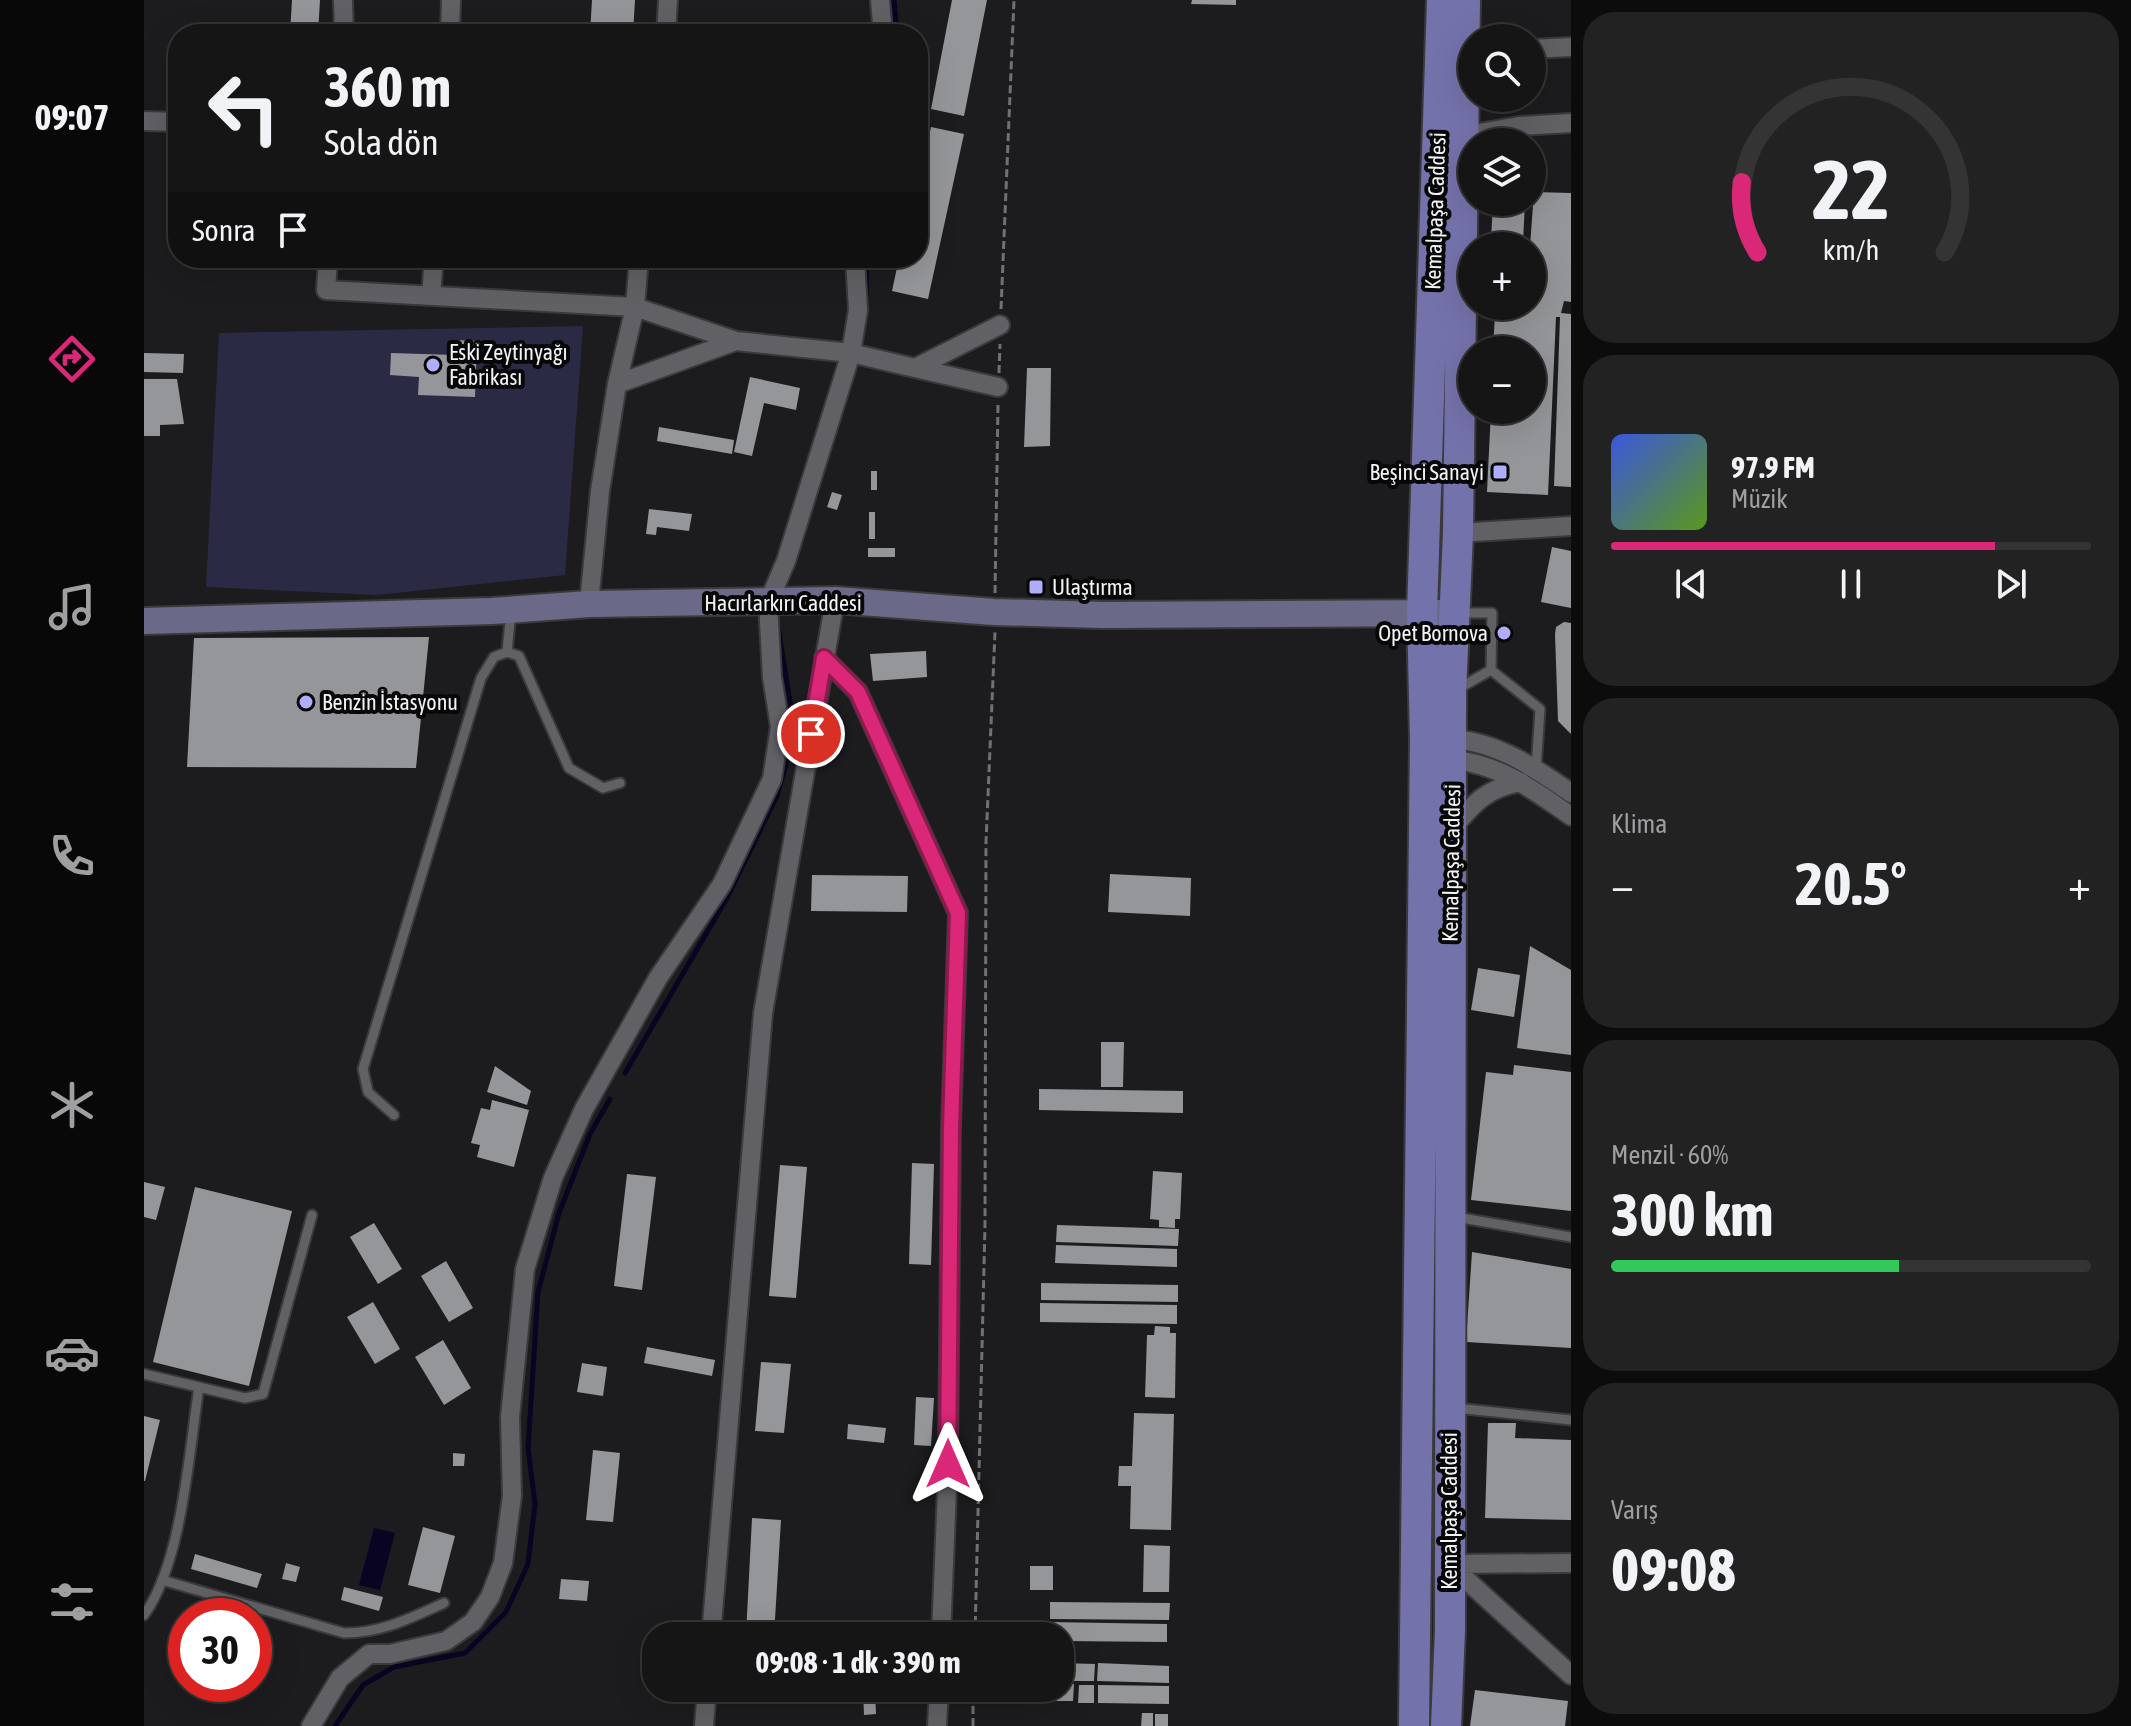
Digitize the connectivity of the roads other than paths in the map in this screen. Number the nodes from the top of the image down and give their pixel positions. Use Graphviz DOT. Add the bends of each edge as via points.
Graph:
graph roads {
  1 [pos="343,0"];
  2 [pos="451,0"];
  3 [pos="668,0"];
  4 [pos="880,0"];
  5 [pos="1442,0"];
  6 [pos="1465,0"];
  7 [pos="344,24"];
  8 [pos="450,24"];
  9 [pos="667,24"];
  10 [pos="882,24"];
  11 [pos="1466,24"];
  12 [pos="1571,47"];
  13 [pos="1546,48"];
  14 [pos="144,121"];
  15 [pos="168,122"];
  16 [pos="1571,123"];
  17 [pos="1508,128"];
  18 [pos="1461,216"];
  19 [pos="327,268"];
  20 [pos="433,268"];
  21 [pos="638,268"];
  22 [pos="856,268"];
  23 [pos="431,295"];
  24 [pos="635,307"];
  25 [pos="1000,325"];
  26 [pos="736,341"];
  27 [pos="851,353"];
  28 [pos="915,368"];
  29 [pos="617,384"];
  30 [pos="998,387"];
  31 [pos="1571,526"];
  32 [pos="1458,533"];
  33 [pos="835,600"];
  34 [pos="768,603"];
  35 [pos="589,604"];
  36 [pos="511,610"];
  37 [pos="1422,613"];
  38 [pos="1454,613"];
  39 [pos="144,621"];
  40 [pos="507,652"];
  41 [pos="824,658"];
  42 [pos="1491,670"];
  43 [pos="1451,692"];
  44 [pos="1439,750"];
  45 [pos="1536,769"];
  46 [pos="1521,782"];
  47 [pos="620,783"];
  48 [pos="1571,793"];
  49 [pos="1571,816"];
  50 [pos="1451,830"];
  51 [pos="394,1115"];
  52 [pos="312,1215"];
  53 [pos="1450,1216"];
  54 [pos="1571,1237"];
  55 [pos="144,1374"];
  56 [pos="199,1387"];
  57 [pos="1449,1407"];
  58 [pos="1571,1420"];
  59 [pos="1571,1563"];
  60 [pos="1448,1564"];
  61 [pos="162,1580"];
  62 [pos="444,1603"];
  63 [pos="144,1615"];
  64 [pos="712,1622"];
  65 [pos="942,1622"];
  66 [pos="1571,1675"];
  67 [pos="706,1702"];
  68 [pos="938,1702"];
  69 [pos="311,1726"];
  70 [pos="704,1726"];
  71 [pos="937,1726"];
  72 [pos="1414,1726"];
  73 [pos="1446,1726"];
  1 -- 7 [label="street"];
  2 -- 8 [label="street"];
  3 -- 9 [label="street"];
  4 -- 10 [label="street"];
  5 -- 37 [label="main road, Kemalpaşa Caddesi"];
  6 -- 11 [label="main road, Kemalpaşa Caddesi"];
  12 -- 13 [label="street"];
  14 -- 15 [label="street"];
  16 -- 17 [label="street"];
  18 -- 32 [label="main road, Kemalpaşa Caddesi"];
  19 -- 23 [label="street" via="326,290"];
  20 -- 23 [label="street"];
  21 -- 24 [label="street"];
  22 -- 27 [label="street" via="858,310"];
  23 -- 24 [label="street"];
  24 -- 26 [label="street"];
  24 -- 29 [label="street"];
  25 -- 28 [label="street"];
  26 -- 27 [label="street"];
  26 -- 29 [label="street"];
  27 -- 28 [label="street"];
  27 -- 34 [label="street"];
  28 -- 30 [label="street"];
  29 -- 35 [label="street"];
  31 -- 32 [label="street"];
  32 -- 38 [label="main road, Kemalpaşa Caddesi"];
  33 -- 34 [label="street, Hacırlarkırı Caddesi"];
  33 -- 37 [label="street, Hacırlarkırı Caddesi" via="994,612"];
  33 -- 41 [label="street"];
  34 -- 35 [label="street, Hacırlarkırı Caddesi"];
  34 -- 69 [label="street" via="780,727 772,779 722,884 658,978 584,1109 553,1178 525,1269 510,1417 512,1496 503,1563 490,1597 473,1622 446,1641 369,1654 340,1678"];
  35 -- 36 [label="street, Hacırlarkırı Caddesi"];
  36 -- 39 [label="street, Hacırlarkırı Caddesi"];
  36 -- 40 [label="lane"];
  37 -- 38 [label="street, Hacırlarkırı Caddesi"];
  37 -- 44 [label="main road, Kemalpaşa Caddesi"];
  38 -- 42 [label="lane" via="1492,613"];
  38 -- 43 [label="main road, Kemalpaşa Caddesi"];
  40 -- 47 [label="lane" via="519,656 527,670 569,768 603,788"];
  40 -- 51 [label="lane" via="494,657 481,678 363,1069 368,1092"];
  41 -- 64 [label="street" via="763,1013"];
  41 -- 65 [label="street" via="858,692 958,913"];
  42 -- 43 [label="lane"];
  42 -- 45 [label="lane" via="1540,709"];
  43 -- 44 [label="main road, Kemalpaşa Caddesi"];
  44 -- 45 [label="street" via="1504,753"];
  44 -- 46 [label="street"];
  44 -- 50 [label="main road, Kemalpaşa Caddesi"];
  44 -- 72 [label="main road, Kemalpaşa Caddesi"];
  45 -- 48 [label="street"];
  46 -- 49 [label="street"];
  46 -- 50 [label="street" via="1483,794"];
  50 -- 53 [label="main road, Kemalpaşa Caddesi"];
  52 -- 56 [label="lane" via="263,1394 245,1398"];
  53 -- 54 [label="lane"];
  53 -- 57 [label="main road, Kemalpaşa Caddesi"];
  55 -- 56 [label="lane"];
  56 -- 61 [label="lane" via="187,1473"];
  57 -- 58 [label="lane"];
  57 -- 60 [label="main road, Kemalpaşa Caddesi"];
  59 -- 60 [label="street"];
  60 -- 66 [label="street"];
  60 -- 73 [label="main road, Kemalpaşa Caddesi"];
  61 -- 62 [label="lane" via="344,1633 399,1624"];
  61 -- 63 [label="lane"];
  67 -- 70 [label="street"];
  68 -- 71 [label="street"];
}
